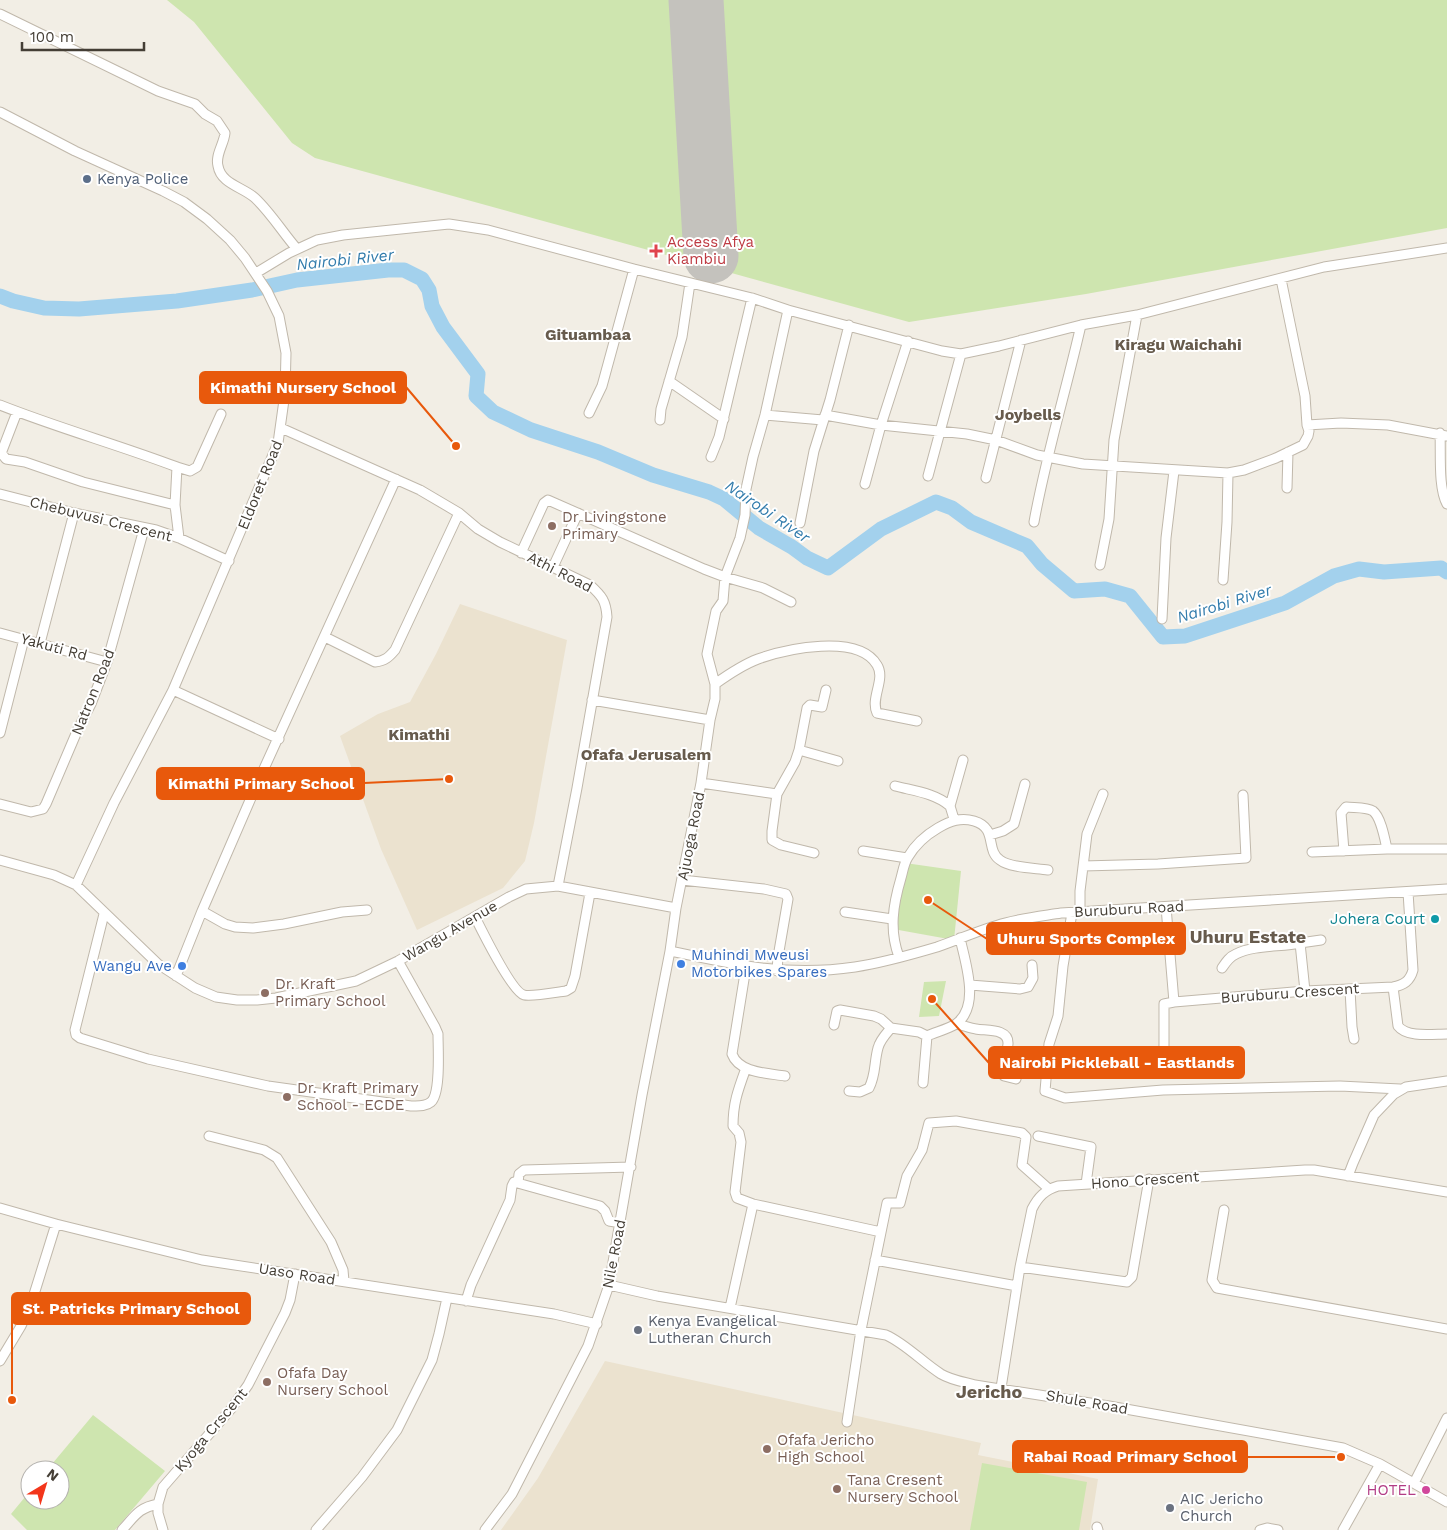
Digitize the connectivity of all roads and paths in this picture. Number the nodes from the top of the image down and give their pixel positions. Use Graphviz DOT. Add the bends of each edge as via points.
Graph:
graph roads {
  1 [pos="0,14"];
  2 [pos="0,112"];
  3 [pos="1447,248"];
  4 [pos="297,249"];
  5 [pos="634,269"];
  6 [pos="257,275"];
  7 [pos="1281,279"];
  8 [pos="690,283"];
  9 [pos="752,298"];
  10 [pos="788,310"];
  11 [pos="1137,315"];
  12 [pos="849,325"];
  13 [pos="1081,325"];
  14 [pos="908,340"];
  15 [pos="1021,340"];
  16 [pos="961,354"];
  17 [pos="669,381"];
  18 [pos="0,405"];
  19 [pos="17,412"];
  20 [pos="589,413"];
  21 [pos="220,414"];
  22 [pos="765,415"];
  23 [pos="824,418"];
  24 [pos="724,419"];
  25 [pos="660,420"];
  26 [pos="880,425"];
  27 [pos="1307,425"];
  28 [pos="281,428"];
  29 [pos="940,432"];
  30 [pos="1443,434"];
  31 [pos="996,440"];
  32 [pos="1288,452"];
  33 [pos="711,457"];
  34 [pos="1047,457"];
  35 [pos="178,467"];
  36 [pos="1112,467"];
  37 [pos="1174,471"];
  38 [pos="1228,473"];
  39 [pos="928,476"];
  40 [pos="986,478"];
  41 [pos="396,479"];
  42 [pos="865,484"];
  43 [pos="1288,488"];
  44 [pos="0,495"];
  45 [pos="1447,504"];
  46 [pos="175,505"];
  47 [pos="74,513"];
  48 [pos="459,513"];
  49 [pos="578,513"];
  50 [pos="1034,522"];
  51 [pos="800,523"];
  52 [pos="144,529"];
  53 [pos="178,538"];
  54 [pos="521,553"];
  55 [pos="229,562"];
  56 [pos="1100,564"];
  57 [pos="552,568"];
  58 [pos="725,577"];
  59 [pos="1223,580"];
  60 [pos="791,602"];
  61 [pos="1162,619"];
  62 [pos="0,633"];
  63 [pos="324,637"];
  64 [pos="24,639"];
  65 [pos="40,643"];
  66 [pos="107,662"];
  67 [pos="715,684"];
  68 [pos="173,690"];
  69 [pos="826,690"];
  70 [pos="592,700"];
  71 [pos="710,720"];
  72 [pos="917,721"];
  73 [pos="0,733"];
  74 [pos="279,739"];
  75 [pos="799,750"];
  76 [pos="963,760"];
  77 [pos="838,761"];
  78 [pos="701,783"];
  79 [pos="1025,784"];
  80 [pos="895,786"];
  81 [pos="777,794"];
  82 [pos="1103,794"];
  83 [pos="1243,795"];
  84 [pos="0,804"];
  85 [pos="950,806"];
  86 [pos="954,820"];
  87 [pos="990,835"];
  88 [pos="1386,849"];
  89 [pos="1447,849"];
  90 [pos="863,851"];
  91 [pos="1344,851"];
  92 [pos="1312,852"];
  93 [pos="814,853"];
  94 [pos="907,858"];
  95 [pos="0,860"];
  96 [pos="1083,866"];
  97 [pos="1048,870"];
  98 [pos="682,880"];
  99 [pos="76,885"];
  100 [pos="558,886"];
  101 [pos="1447,889"];
  102 [pos="1408,892"];
  103 [pos="590,893"];
  104 [pos="1166,907"];
  105 [pos="676,908"];
  106 [pos="367,910"];
  107 [pos="202,911"];
  108 [pos="845,912"];
  109 [pos="1076,912"];
  110 [pos="104,914"];
  111 [pos="475,917"];
  112 [pos="892,920"];
  113 [pos="960,938"];
  114 [pos="1321,940"];
  115 [pos="1300,943"];
  116 [pos="670,952"];
  117 [pos="899,957"];
  118 [pos="398,961"];
  119 [pos="1032,965"];
  120 [pos="746,967"];
  121 [pos="1222,968"];
  122 [pos="777,970"];
  123 [pos="176,976"];
  124 [pos="970,985"];
  125 [pos="1393,987"];
  126 [pos="1350,989"];
  127 [pos="1305,991"];
  128 [pos="1174,1002"];
  129 [pos="956,1024"];
  130 [pos="834,1025"];
  131 [pos="891,1028"];
  132 [pos="1447,1034"];
  133 [pos="926,1036"];
  134 [pos="1354,1038"];
  135 [pos="1154,1052"];
  136 [pos="746,1068"];
  137 [pos="784,1076"];
  138 [pos="1016,1079"];
  139 [pos="1447,1080"];
  140 [pos="923,1083"];
  141 [pos="1400,1089"];
  142 [pos="850,1091"];
  143 [pos="210,1136"];
  144 [pos="1038,1136"];
  145 [pos="631,1167"];
  146 [pos="1348,1176"];
  147 [pos="1149,1179"];
  148 [pos="518,1183"];
  149 [pos="1086,1184"];
  150 [pos="1049,1189"];
  151 [pos="1447,1192"];
  152 [pos="753,1204"];
  153 [pos="0,1208"];
  154 [pos="1224,1210"];
  155 [pos="621,1223"];
  156 [pos="56,1224"];
  157 [pos="881,1232"];
  158 [pos="875,1260"];
  159 [pos="1020,1267"];
  160 [pos="295,1274"];
  161 [pos="344,1281"];
  162 [pos="609,1286"];
  163 [pos="1017,1286"];
  164 [pos="447,1298"];
  165 [pos="466,1301"];
  166 [pos="730,1308"];
  167 [pos="597,1324"];
  168 [pos="1447,1329"];
  169 [pos="861,1330"];
  170 [pos="0,1361"];
  171 [pos="1001,1388"];
  172 [pos="1447,1418"];
  173 [pos="847,1422"];
  174 [pos="1380,1464"];
  175 [pos="1414,1483"];
  176 [pos="1447,1502"];
  177 [pos="158,1504"];
  178 [pos="122,1530"];
  179 [pos="163,1530"];
  180 [pos="316,1530"];
  181 [pos="485,1530"];
  182 [pos="1260,1530"];
  183 [pos="1278,1530"];
  184 [pos="1343,1530"];
  1 -- 4 [label="street" via="194,104 217,121 225,133 216,160 223,178 255,198"];
  2 -- 6 [label="street, Eldoret Road" via="184,202 230,240"];
  3 -- 7 [label="street" via="1324,267"];
  4 -- 5 [label="street" via="317,240 343,235 449,224 488,230"];
  4 -- 6 [label="street"];
  5 -- 8 [label="street"];
  5 -- 20 [label="street" via="602,386"];
  6 -- 28 [label="street, Eldoret Road" via="279,316 286,353"];
  7 -- 11 [label="street"];
  7 -- 27 [label="street" via="1305,396"];
  8 -- 9 [label="street"];
  8 -- 17 [label="street" via="682,337"];
  9 -- 10 [label="street"];
  9 -- 24 [label="street"];
  10 -- 12 [label="street"];
  10 -- 22 [label="street, Ajuoga Road"];
  11 -- 13 [label="street"];
  11 -- 36 [label="street"];
  12 -- 14 [label="street"];
  12 -- 23 [label="street"];
  13 -- 15 [label="street"];
  13 -- 34 [label="street"];
  14 -- 16 [label="street"];
  14 -- 26 [label="street"];
  15 -- 16 [label="street"];
  15 -- 31 [label="street"];
  16 -- 29 [label="street"];
  17 -- 24 [label="street"];
  17 -- 25 [label="street"];
  18 -- 19 [label="street"];
  19 -- 35 [label="street"];
  19 -- 46 [label="street" via="2,450 3,457 83,482"];
  21 -- 35 [label="street" via="197,467 190,471"];
  22 -- 23 [label="street"];
  22 -- 58 [label="street, Ajuoga Road" via="746,489 740,538"];
  23 -- 26 [label="street"];
  23 -- 51 [label="street" via="814,450"];
  24 -- 33 [label="street"];
  26 -- 29 [label="street"];
  26 -- 42 [label="street"];
  27 -- 30 [label="street" via="1388,425"];
  27 -- 32 [label="street" via="1307,441"];
  28 -- 41 [label="street, Athi Road"];
  28 -- 55 [label="street, Eldoret Road" via="275,452"];
  29 -- 31 [label="street"];
  29 -- 39 [label="street"];
  30 -- 45 [label="street" via="1442,486"];
  31 -- 34 [label="street"];
  31 -- 40 [label="street"];
  32 -- 38 [label="street"];
  32 -- 43 [label="street"];
  34 -- 36 [label="street"];
  34 -- 50 [label="street"];
  35 -- 46 [label="street"];
  36 -- 37 [label="street"];
  36 -- 56 [label="street"];
  37 -- 38 [label="street"];
  37 -- 61 [label="street" via="1166,538"];
  38 -- 59 [label="street"];
  41 -- 48 [label="street, Athi Road"];
  41 -- 63 [label="street"];
  44 -- 47 [label="street, Chebuvusi Crescent"];
  46 -- 53 [label="street"];
  47 -- 52 [label="street, Chebuvusi Crescent"];
  47 -- 65 [label="street"];
  48 -- 54 [label="street, Athi Road" via="485,533"];
  48 -- 63 [label="street" via="395,650 388,658 375,662"];
  49 -- 54 [label="street" via="546,501"];
  49 -- 57 [label="street"];
  49 -- 58 [label="street"];
  52 -- 53 [label="street, Chebuvusi Crescent"];
  52 -- 66 [label="street, Natron Road"];
  53 -- 55 [label="street, Chebuvusi Crescent"];
  54 -- 57 [label="street, Athi Road"];
  55 -- 68 [label="street, Eldoret Road"];
  57 -- 70 [label="street, Athi Road" via="590,585 606,604 607,617"];
  58 -- 60 [label="street" via="763,588"];
  58 -- 67 [label="street, Ajuoga Road" via="723,601 716,612 707,654"];
  62 -- 64 [label="street, Yakuti Rd"];
  63 -- 74 [label="street"];
  64 -- 65 [label="street, Yakuti Rd"];
  64 -- 73 [label="street"];
  65 -- 66 [label="street, Yakuti Rd"];
  66 -- 84 [label="street, Natron Road" via="43,809 31,812"];
  67 -- 71 [label="street, Ajuoga Road"];
  67 -- 72 [label="street" via="734,670 784,651 845,647 868,655 878,666 877,713"];
  68 -- 74 [label="street"];
  68 -- 99 [label="street, Eldoret Road"];
  69 -- 75 [label="street" via="822,706 810,705 807,708"];
  70 -- 71 [label="street"];
  70 -- 100 [label="street, Athi Road"];
  71 -- 78 [label="street, Ajuoga Road"];
  74 -- 107 [label="street"];
  75 -- 77 [label="street"];
  75 -- 81 [label="street" via="796,762"];
  76 -- 85 [label="street"];
  78 -- 81 [label="street"];
  78 -- 98 [label="street, Ajuoga Road"];
  79 -- 87 [label="street" via="1014,824"];
  80 -- 85 [label="street" via="933,795"];
  81 -- 93 [label="street" via="772,840"];
  82 -- 96 [label="street" via="1087,834"];
  83 -- 96 [label="street" via="1246,858"];
  85 -- 86 [label="street"];
  86 -- 87 [label="street" via="976,822"];
  86 -- 94 [label="street" via="932,831"];
  87 -- 97 [label="street" via="998,859"];
  88 -- 89 [label="street"];
  88 -- 91 [label="street"];
  88 -- 91 [label="street" via="1375,813 1346,807 1341,813"];
  90 -- 94 [label="street"];
  91 -- 92 [label="street"];
  94 -- 112 [label="street"];
  95 -- 99 [label="street, Wangu Avenue" via="54,875"];
  96 -- 109 [label="street"];
  98 -- 105 [label="street, Ajuoga Road"];
  98 -- 122 [label="street" via="786,894 788,899"];
  99 -- 110 [label="street, Wangu Avenue"];
  100 -- 103 [label="street, Wangu Avenue"];
  100 -- 111 [label="street, Wangu Avenue" via="526,889"];
  101 -- 102 [label="street, Buruburu Road"];
  102 -- 104 [label="street, Buruburu Road"];
  102 -- 125 [label="street" via="1413,970 1404,985"];
  103 -- 105 [label="street, Wangu Avenue"];
  103 -- 111 [label="street" via="575,976 571,988 566,991 525,995 516,990"];
  104 -- 109 [label="street, Buruburu Road"];
  104 -- 128 [label="street"];
  105 -- 116 [label="street, Ajuoga Road"];
  106 -- 107 [label="street" via="253,928 225,924"];
  107 -- 123 [label="street"];
  108 -- 112 [label="street"];
  109 -- 113 [label="street, Buruburu Road" via="1031,917"];
  109 -- 141 [label="street" via="1063,966 1058,1016 1049,1044 1046,1091 1065,1098 1163,1090 1340,1086"];
  110 -- 118 [label="street" via="75,1030 80,1038 148,1059 268,1086 426,1106 432,1101 436,1087 438,1034"];
  110 -- 123 [label="street, Wangu Avenue"];
  111 -- 118 [label="street, Wangu Avenue"];
  112 -- 117 [label="street"];
  113 -- 117 [label="street, Buruburu Road"];
  113 -- 124 [label="street"];
  114 -- 115 [label="street"];
  115 -- 121 [label="street" via="1238,953"];
  115 -- 127 [label="street"];
  116 -- 120 [label="street, Buruburu Road"];
  116 -- 145 [label="street, Nile Road"];
  117 -- 122 [label="street, Buruburu Road" via="833,970"];
  118 -- 123 [label="street, Wangu Avenue" via="351,982 257,1000 216,997"];
  119 -- 124 [label="street" via="1033,978 1028,986 1020,989"];
  120 -- 122 [label="street, Buruburu Road"];
  120 -- 136 [label="street" via="732,1054 738,1064"];
  124 -- 129 [label="street" via="966,1011"];
  125 -- 126 [label="street, Buruburu Crescent"];
  125 -- 132 [label="street" via="1400,1029 1426,1035"];
  126 -- 127 [label="street, Buruburu Crescent"];
  126 -- 134 [label="street"];
  127 -- 128 [label="street, Buruburu Crescent"];
  128 -- 135 [label="street" via="1164,1004 1164,1048"];
  129 -- 133 [label="street"];
  129 -- 138 [label="street" via="1006,1036 1008,1041 1002,1070 1004,1076"];
  130 -- 131 [label="street" via="840,1010 874,1016"];
  131 -- 133 [label="street"];
  131 -- 142 [label="street" via="878,1048 869,1088 860,1092"];
  133 -- 140 [label="street"];
  136 -- 137 [label="street"];
  136 -- 152 [label="street" via="734,1102 733,1126 742,1142 735,1192 739,1200"];
  139 -- 141 [label="street"];
  141 -- 146 [label="street" via="1374,1115"];
  143 -- 161 [label="street" via="264,1150 277,1158 331,1242 344,1270"];
  144 -- 149 [label="street" via="1091,1146"];
  145 -- 148 [label="street" via="524,1170"];
  145 -- 155 [label="street, Nile Road"];
  146 -- 147 [label="street, Hono Crescent" via="1305,1170"];
  146 -- 151 [label="street, Hono Crescent"];
  147 -- 149 [label="street, Hono Crescent"];
  147 -- 159 [label="street" via="1132,1277 1126,1282"];
  148 -- 155 [label="street" via="600,1206 609,1221"];
  148 -- 165 [label="street" via="512,1184 510,1200"];
  149 -- 150 [label="street, Hono Crescent"];
  150 -- 157 [label="street" via="1022,1165 1026,1137 1022,1132 956,1121 932,1121 928,1124 922,1150 907,1176 900,1203 887,1203"];
  150 -- 159 [label="street" via="1032,1209"];
  152 -- 157 [label="street"];
  152 -- 166 [label="street"];
  153 -- 156 [label="street, Uaso Road"];
  154 -- 168 [label="street" via="1212,1280 1217,1288"];
  155 -- 162 [label="street, Nile Road"];
  156 -- 160 [label="street, Uaso Road" via="174,1254"];
  156 -- 170 [label="street" via="31,1304"];
  157 -- 158 [label="street"];
  158 -- 163 [label="street"];
  158 -- 169 [label="street"];
  159 -- 163 [label="street"];
  160 -- 161 [label="street, Uaso Road"];
  160 -- 177 [label="street, Kyoga Crscent" via="285,1313 248,1385 163,1487"];
  161 -- 164 [label="street, Uaso Road"];
  162 -- 166 [label="street, Shule Road"];
  162 -- 167 [label="street, Nile Road"];
  163 -- 171 [label="street"];
  164 -- 165 [label="street, Uaso Road"];
  164 -- 180 [label="street" via="432,1360 397,1430"];
  165 -- 167 [label="street, Uaso Road"];
  166 -- 169 [label="street, Shule Road"];
  167 -- 181 [label="street, Nile Road" via="512,1494"];
  169 -- 171 [label="street, Shule Road" via="895,1339 943,1375 975,1385"];
  169 -- 173 [label="street"];
  171 -- 174 [label="street, Shule Road" via="1334,1446"];
  172 -- 175 [label="street"];
  174 -- 175 [label="street, Shule Road"];
  174 -- 184 [label="street"];
  175 -- 176 [label="street, Shule Road"];
  177 -- 178 [label="street" via="140,1510"];
  177 -- 179 [label="street"];
  182 -- 183 [label="street"];
}
